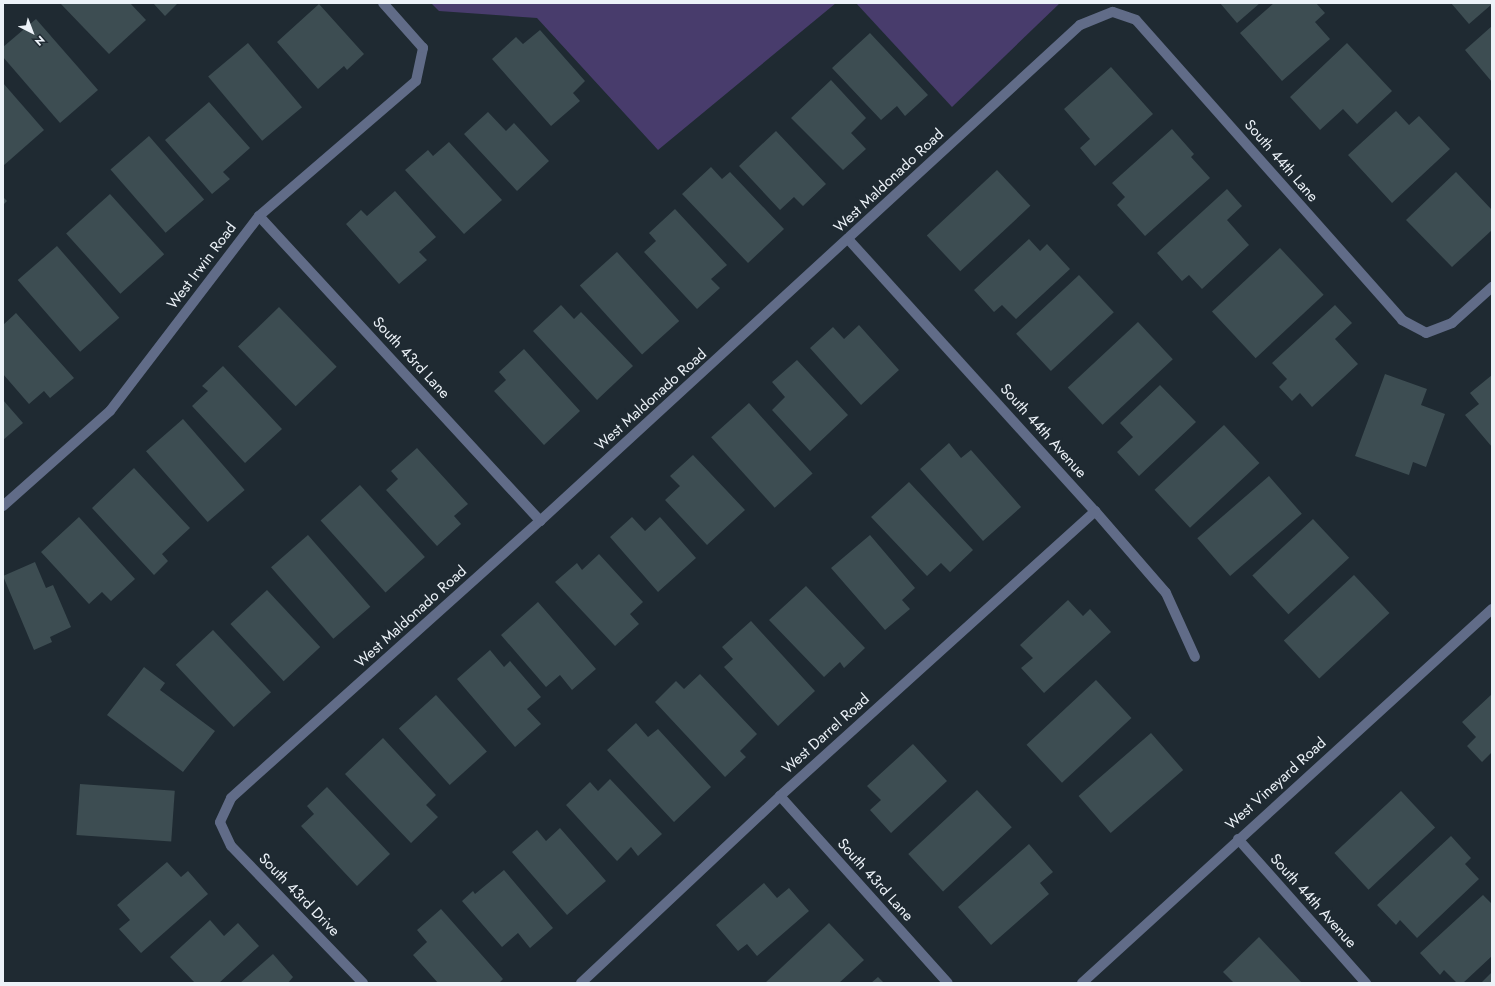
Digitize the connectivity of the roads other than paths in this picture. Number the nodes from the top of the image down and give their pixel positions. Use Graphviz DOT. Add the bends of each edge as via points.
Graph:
graph roads {
  1 [pos="383,3"];
  2 [pos="1113,12"];
  3 [pos="259,216"];
  4 [pos="848,239"];
  5 [pos="1492,287"];
  6 [pos="3,506"];
  7 [pos="1095,511"];
  8 [pos="540,521"];
  9 [pos="1492,610"];
  10 [pos="1195,657"];
  11 [pos="780,796"];
  12 [pos="220,822"];
  13 [pos="1238,839"];
  14 [pos="363,983"];
  15 [pos="580,983"];
  16 [pos="948,983"];
  17 [pos="1082,983"];
  18 [pos="1366,983"];
  1 -- 3 [label="street, West Irwin Road" via="423,48 416,81"];
  2 -- 4 [label="street, West Maldonado Road" via="1080,25"];
  2 -- 5 [label="street, South 44th Lane" via="1136,20 1402,320 1426,333 1452,323"];
  3 -- 6 [label="street, West Irwin Road" via="110,411"];
  3 -- 8 [label="street, South 43rd Lane"];
  4 -- 7 [label="street, South 44th Avenue"];
  4 -- 8 [label="street, West Maldonado Road"];
  7 -- 10 [label="street, South 44th Avenue" via="1166,594"];
  7 -- 11 [label="street, West Darrel Road"];
  8 -- 12 [label="street, West Maldonado Road" via="231,798"];
  9 -- 13 [label="street, West Vineyard Road"];
  11 -- 15 [label="street, West Darrel Road"];
  11 -- 16 [label="street, South 43rd Lane"];
  12 -- 14 [label="street, South 43rd Drive" via="231,846"];
  13 -- 17 [label="street, West Vineyard Road"];
  13 -- 18 [label="street, South 44th Avenue"];
}
